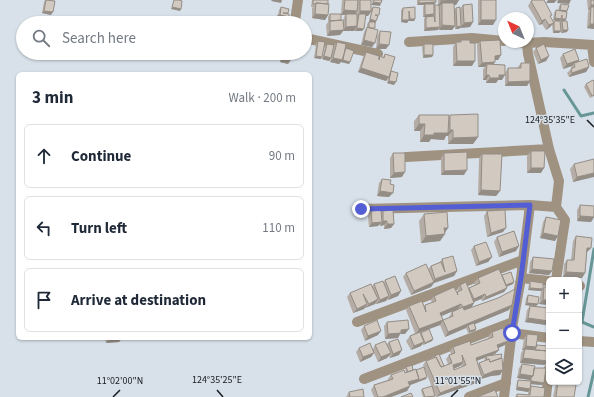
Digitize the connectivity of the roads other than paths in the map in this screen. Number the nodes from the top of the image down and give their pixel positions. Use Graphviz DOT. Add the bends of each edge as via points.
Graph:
graph roads {
  1 [pos="298,0"];
  2 [pos="296,16"];
  3 [pos="312,40"];
  4 [pos="498,40"];
  5 [pos="409,42"];
  6 [pos="534,43"];
  7 [pos="593,45"];
  8 [pos="527,48"];
  9 [pos="378,54"];
  10 [pos="594,62"];
  11 [pos="549,149"];
  12 [pos="406,157"];
  13 [pos="530,205"];
  14 [pos="556,207"];
  15 [pos="361,209"];
  16 [pos="522,260"];
  17 [pos="556,277"];
  18 [pos="521,278"];
  19 [pos="546,281"];
  20 [pos="357,322"];
  21 [pos="513,322"];
  22 [pos="512,333"];
  23 [pos="546,338"];
  24 [pos="582,341"];
  25 [pos="594,342"];
  26 [pos="364,380"];
  27 [pos="506,383"];
  28 [pos="547,385"];
  29 [pos="469,397"];
  30 [pos="504,397"];
  31 [pos="546,397"];
  1 -- 2 [label="street"];
  3 -- 9 [label="street"];
  4 -- 5 [label="street" via="472,38"];
  6 -- 7 [label="street"];
  7 -- 10 [label="street"];
  8 -- 11 [label="street"];
  11 -- 12 [label="street"];
  11 -- 14 [label="street" via="559,181"];
  13 -- 14 [label="street"];
  13 -- 15 [label="street"];
  13 -- 16 [label="street"];
  14 -- 17 [label="street" via="565,220"];
  16 -- 18 [label="street"];
  16 -- 20 [label="street"];
  18 -- 19 [label="street"];
  18 -- 21 [label="street"];
  21 -- 22 [label="street"];
  21 -- 26 [label="street"];
  22 -- 23 [label="street"];
  22 -- 27 [label="street"];
  24 -- 25 [label="street"];
  27 -- 29 [label="street"];
  27 -- 30 [label="street"];
  28 -- 31 [label="street"];
}
